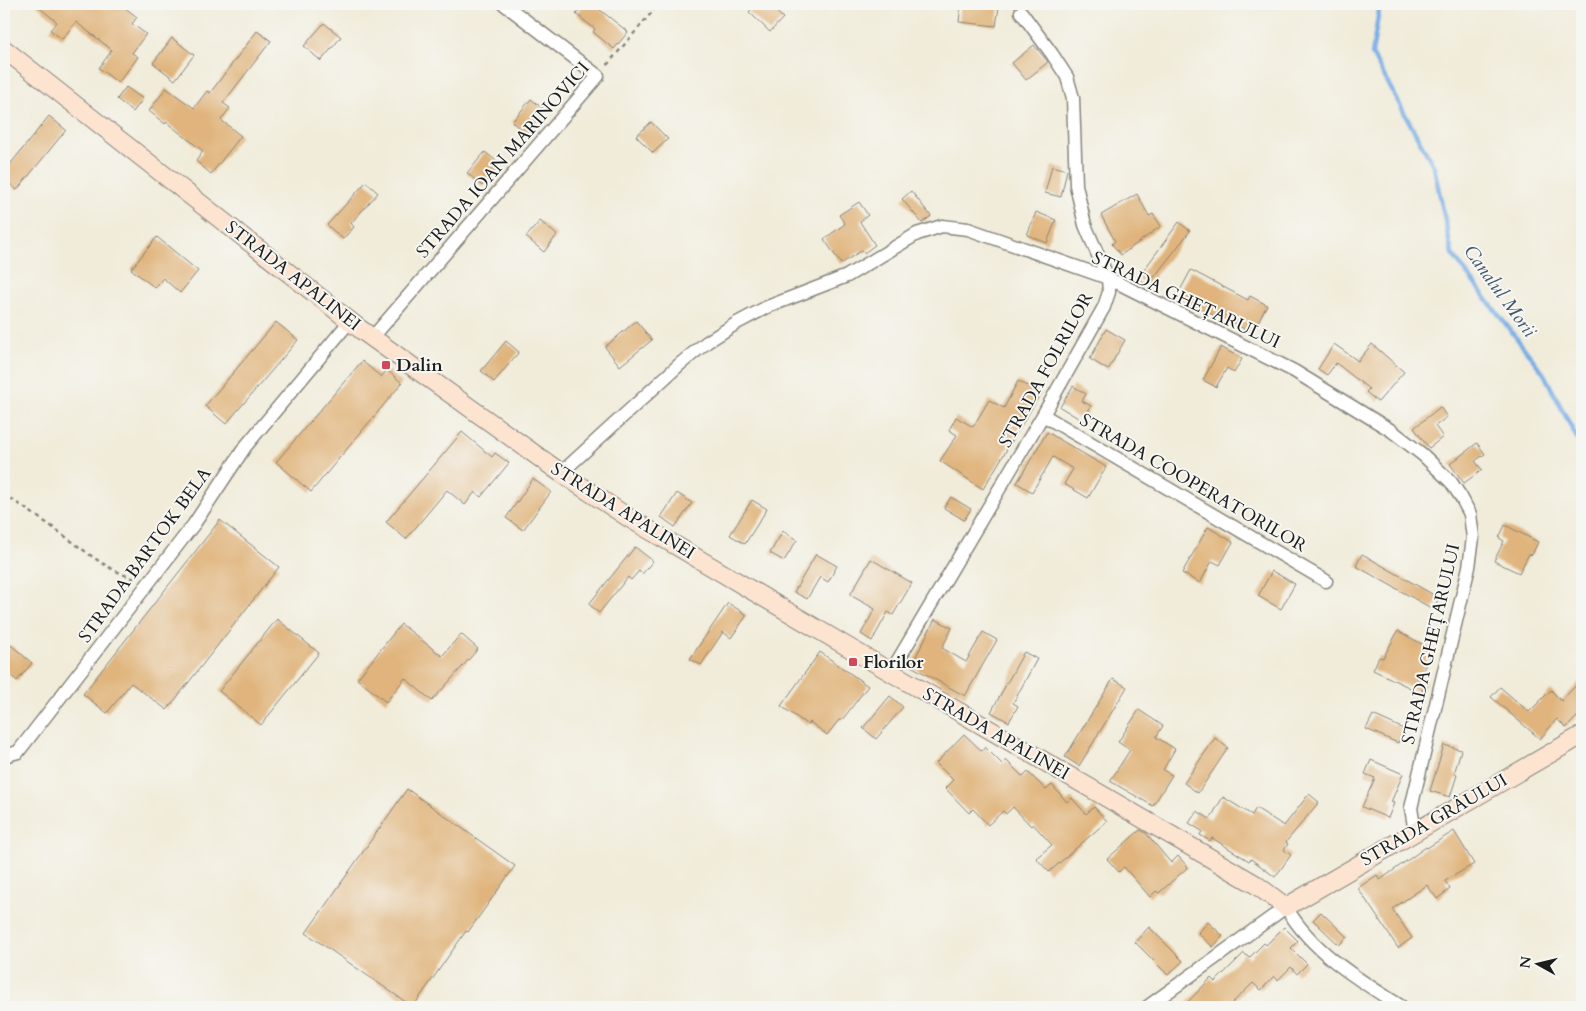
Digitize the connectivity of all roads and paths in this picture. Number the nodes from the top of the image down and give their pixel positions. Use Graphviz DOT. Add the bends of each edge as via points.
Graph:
graph roads {
  1 [pos="504,4"];
  2 [pos="659,4"];
  3 [pos="1021,12"];
  4 [pos="4,49"];
  5 [pos="598,76"];
  6 [pos="1108,278"];
  7 [pos="350,321"];
  8 [pos="372,338"];
  9 [pos="1043,415"];
  10 [pos="561,473"];
  11 [pos="4,494"];
  12 [pos="1326,581"];
  13 [pos="148,583"];
  14 [pos="890,672"];
  15 [pos="1582,735"];
  16 [pos="4,756"];
  17 [pos="1415,832"];
  18 [pos="1286,907"];
  19 [pos="1147,1007"];
  20 [pos="1402,1007"];
  1 -- 5 [label="street"];
  2 -- 5 [label="path, STRADA IOAN MARINOVICI"];
  3 -- 6 [label="street, STRADA FOLRILOR" via="1067,77 1073,98 1079,204"];
  4 -- 7 [label="street, STRADA APALINEI"];
  5 -- 8 [label="street, STRADA IOAN MARINOVICI"];
  6 -- 9 [label="street, STRADA FOLRILOR" via="1109,292 1104,306"];
  6 -- 10 [label="street, STRADA GHEȚARULUI" via="968,229 942,226 929,229 847,276 767,307 707,342"];
  6 -- 17 [label="street, STRADA GHEȚARULUI" via="1294,371 1392,431 1423,454 1461,496 1470,514 1473,538 1469,567 1411,808"];
  7 -- 8 [label="street, STRADA APALINEI"];
  7 -- 13 [label="street, STRADA BARTOK BELA" via="245,446 194,524"];
  8 -- 10 [label="street, STRADA APALINEI"];
  9 -- 12 [label="street, STRADA COOPERATORILOR"];
  9 -- 14 [label="street, STRADA FOLRILOR"];
  10 -- 14 [label="street, STRADA APALINEI" via="629,518"];
  11 -- 13 [label="path" via="113,571"];
  13 -- 16 [label="street, STRADA BARTOK BELA" via="18,752"];
  14 -- 18 [label="street, STRADA APALINEI" via="1255,884"];
  15 -- 17 [label="street, STRADA GRÂULUI"];
  17 -- 18 [label="street, STRADA GRÂULUI"];
  18 -- 19 [label="street"];
  18 -- 20 [label="street" via="1295,923 1324,953"];
}
